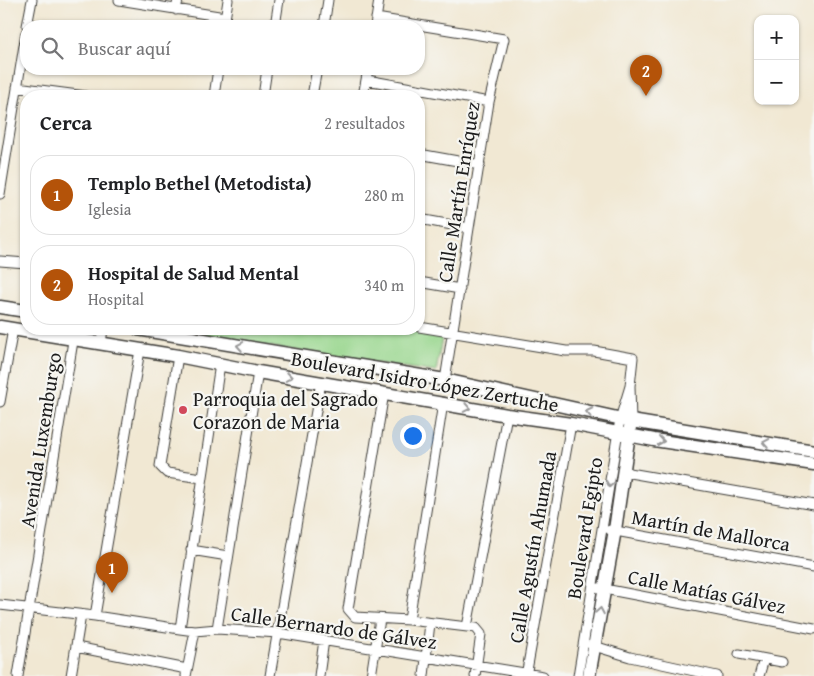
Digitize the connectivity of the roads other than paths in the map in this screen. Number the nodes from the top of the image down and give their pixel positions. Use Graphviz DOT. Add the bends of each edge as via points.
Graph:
graph roads {
  1 [pos="32,0"];
  2 [pos="119,0"];
  3 [pos="178,0"];
  4 [pos="228,0"];
  5 [pos="279,0"];
  6 [pos="328,0"];
  7 [pos="379,0"];
  8 [pos="130,1"];
  9 [pos="176,10"];
  10 [pos="28,20"];
  11 [pos="220,20"];
  12 [pos="224,20"];
  13 [pos="276,20"];
  14 [pos="325,20"];
  15 [pos="376,20"];
  16 [pos="425,29"];
  17 [pos="20,70"];
  18 [pos="217,75"];
  19 [pos="267,75"];
  20 [pos="316,75"];
  21 [pos="367,75"];
  22 [pos="367,80"];
  23 [pos="17,88"];
  24 [pos="31,90"];
  25 [pos="215,90"];
  26 [pos="264,90"];
  27 [pos="313,90"];
  28 [pos="365,90"];
  29 [pos="422,90"];
  30 [pos="425,90"];
  31 [pos="489,102"];
  32 [pos="425,155"];
  33 [pos="480,165"];
  34 [pos="0,194"];
  35 [pos="425,220"];
  36 [pos="469,228"];
  37 [pos="0,261"];
  38 [pos="20,263"];
  39 [pos="425,283"];
  40 [pos="460,289"];
  41 [pos="0,307"];
  42 [pos="20,310"];
  43 [pos="0,327"];
  44 [pos="425,328"];
  45 [pos="13,329"];
  46 [pos="20,330"];
  47 [pos="452,333"];
  48 [pos="75,335"];
  49 [pos="78,335"];
  50 [pos="102,335"];
  51 [pos="174,335"];
  52 [pos="101,343"];
  53 [pos="140,350"];
  54 [pos="178,356"];
  55 [pos="220,364"];
  56 [pos="258,372"];
  57 [pos="445,380"];
  58 [pos="321,382"];
  59 [pos="384,393"];
  60 [pos="0,402"];
  61 [pos="443,403"];
  62 [pos="507,415"];
  63 [pos="626,420"];
  64 [pos="572,424"];
  65 [pos="624,434"];
  66 [pos="814,452"];
  67 [pos="814,464"];
  68 [pos="624,472"];
  69 [pos="202,478"];
  70 [pos="814,505"];
  71 [pos="608,530"];
  72 [pos="191,550"];
  73 [pos="228,556"];
  74 [pos="814,567"];
  75 [pos="599,588"];
  76 [pos="0,605"];
  77 [pos="30,609"];
  78 [pos="81,615"];
  79 [pos="95,616"];
  80 [pos="380,619"];
  81 [pos="409,620"];
  82 [pos="430,623"];
  83 [pos="472,628"];
  84 [pos="217,629"];
  85 [pos="814,629"];
  86 [pos="180,630"];
  87 [pos="195,631"];
  88 [pos="278,633"];
  89 [pos="324,640"];
  90 [pos="589,645"];
  91 [pos="76,648"];
  92 [pos="375,650"];
  93 [pos="739,654"];
  94 [pos="427,657"];
  95 [pos="764,659"];
  96 [pos="782,662"];
  97 [pos="477,665"];
  98 [pos="186,673"];
  99 [pos="527,675"];
  100 [pos="18,676"];
  101 [pos="71,676"];
  102 [pos="270,676"];
  103 [pos="319,676"];
  104 [pos="371,676"];
  105 [pos="424,676"];
  106 [pos="475,676"];
  107 [pos="543,676"];
  108 [pos="578,676"];
  109 [pos="589,676"];
  110 [pos="716,676"];
  111 [pos="759,676"];
  1 -- 10 [label="street"];
  2 -- 8 [label="street"];
  3 -- 9 [label="street"];
  4 -- 12 [label="street"];
  5 -- 13 [label="street"];
  6 -- 14 [label="street"];
  7 -- 15 [label="street"];
  8 -- 9 [label="street"];
  9 -- 11 [label="street"];
  16 -- 31 [label="street, Calle Martín Enríquez" via="504,39"];
  17 -- 23 [label="street"];
  18 -- 25 [label="street"];
  19 -- 26 [label="street"];
  20 -- 27 [label="street"];
  21 -- 22 [label="street"];
  22 -- 28 [label="street"];
  22 -- 29 [label="street"];
  23 -- 24 [label="street"];
  23 -- 34 [label="street"];
  30 -- 31 [label="street"];
  31 -- 33 [label="street, Calle Martín Enríquez"];
  32 -- 33 [label="street"];
  33 -- 36 [label="street, Calle Martín Enríquez"];
  35 -- 36 [label="street"];
  36 -- 40 [label="street, Calle Martín Enríquez"];
  37 -- 38 [label="street"];
  39 -- 40 [label="street"];
  40 -- 47 [label="street, Calle Martín Enríquez"];
  41 -- 42 [label="main road"];
  43 -- 45 [label="main road, Boulevard Isidro López Zertuche"];
  44 -- 47 [label="street"];
  45 -- 46 [label="main road, Boulevard Isidro López Zertuche"];
  45 -- 60 [label="street"];
  47 -- 57 [label="street, Calle Martín Enríquez"];
  47 -- 63 [label="street, Boulevard Egipto" via="633,358"];
  48 -- 77 [label="street, Avenida Luxemburgo"];
  49 -- 52 [label="main road, Boulevard Isidro López Zertuche"];
  50 -- 52 [label="street"];
  57 -- 51 [label="main road, Boulevard Isidro López Zertuche, one-way"];
  52 -- 53 [label="main road, Boulevard Isidro López Zertuche"];
  53 -- 54 [label="main road, Boulevard Isidro López Zertuche"];
  53 -- 79 [label="street"];
  54 -- 55 [label="main road, Boulevard Isidro López Zertuche"];
  54 -- 69 [label="street" via="160,466 167,473"];
  55 -- 56 [label="main road, Boulevard Isidro López Zertuche"];
  55 -- 69 [label="street"];
  56 -- 58 [label="main road, Boulevard Isidro López Zertuche, one-way"];
  56 -- 73 [label="street"];
  63 -- 57 [label="main road, Boulevard Isidro López Zertuche, one-way"];
  58 -- 59 [label="main road, Boulevard Isidro López Zertuche"];
  58 -- 88 [label="street"];
  59 -- 61 [label="main road, Boulevard Isidro López Zertuche"];
  59 -- 80 [label="street" via="348,609 355,617"];
  61 -- 62 [label="main road, Boulevard Isidro López Zertuche, one-way"];
  61 -- 81 [label="street"];
  62 -- 64 [label="main road, Boulevard Isidro López Zertuche"];
  62 -- 83 [label="street"];
  63 -- 65 [label="main road, Boulevard Egipto"];
  66 -- 63 [label="main road, Boulevard Isidro López Zertuche, one-way"];
  64 -- 65 [label="main road, Boulevard Isidro López Zertuche"];
  64 -- 99 [label="street, Calle Agustín Ahumada"];
  65 -- 67 [label="main road, Boulevard Isidro López Zertuche, one-way"];
  65 -- 68 [label="main road, Boulevard Egipto"];
  65 -- 71 [label="street, Boulevard Egipto, one-way"];
  68 -- 70 [label="street"];
  68 -- 71 [label="main road, Boulevard Egipto"];
  69 -- 72 [label="street"];
  71 -- 74 [label="street, Martín de Mallorca"];
  71 -- 75 [label="main road, Boulevard Egipto"];
  72 -- 73 [label="street"];
  72 -- 86 [label="street"];
  73 -- 84 [label="street"];
  75 -- 85 [label="street, Calle Matías Gálvez"];
  75 -- 90 [label="main road, Boulevard Egipto"];
  76 -- 77 [label="street, Calle Bernardo de Gálvez"];
  77 -- 78 [label="street, Calle Bernardo de Gálvez"];
  77 -- 100 [label="street, Avenida Luxemburgo"];
  78 -- 79 [label="street, Calle Bernardo de Gálvez"];
  78 -- 91 [label="street"];
  79 -- 86 [label="street, Calle Bernardo de Gálvez"];
  80 -- 81 [label="street"];
  80 -- 92 [label="street"];
  81 -- 82 [label="street"];
  82 -- 83 [label="street"];
  82 -- 94 [label="street"];
  83 -- 97 [label="street" via="481,634"];
  84 -- 87 [label="street, Calle Bernardo de Gálvez"];
  84 -- 88 [label="street, Calle Bernardo de Gálvez"];
  86 -- 87 [label="street, Calle Bernardo de Gálvez"];
  87 -- 98 [label="street"];
  88 -- 89 [label="street, Calle Bernardo de Gálvez"];
  88 -- 102 [label="street"];
  89 -- 92 [label="street, Calle Bernardo de Gálvez"];
  89 -- 103 [label="street"];
  90 -- 108 [label="street, Boulevard Egipto"];
  90 -- 109 [label="main road, Boulevard Egipto"];
  90 -- 110 [label="street"];
  91 -- 98 [label="street"];
  91 -- 101 [label="street"];
  92 -- 94 [label="street, Calle Bernardo de Gálvez"];
  92 -- 104 [label="street"];
  93 -- 95 [label="street"];
  94 -- 97 [label="street, Calle Bernardo de Gálvez"];
  94 -- 105 [label="street"];
  95 -- 96 [label="street"];
  95 -- 111 [label="street"];
  97 -- 99 [label="street, Calle Bernardo de Gálvez"];
  97 -- 106 [label="street"];
  99 -- 107 [label="street, Calle Bernardo de Gálvez"];
}
